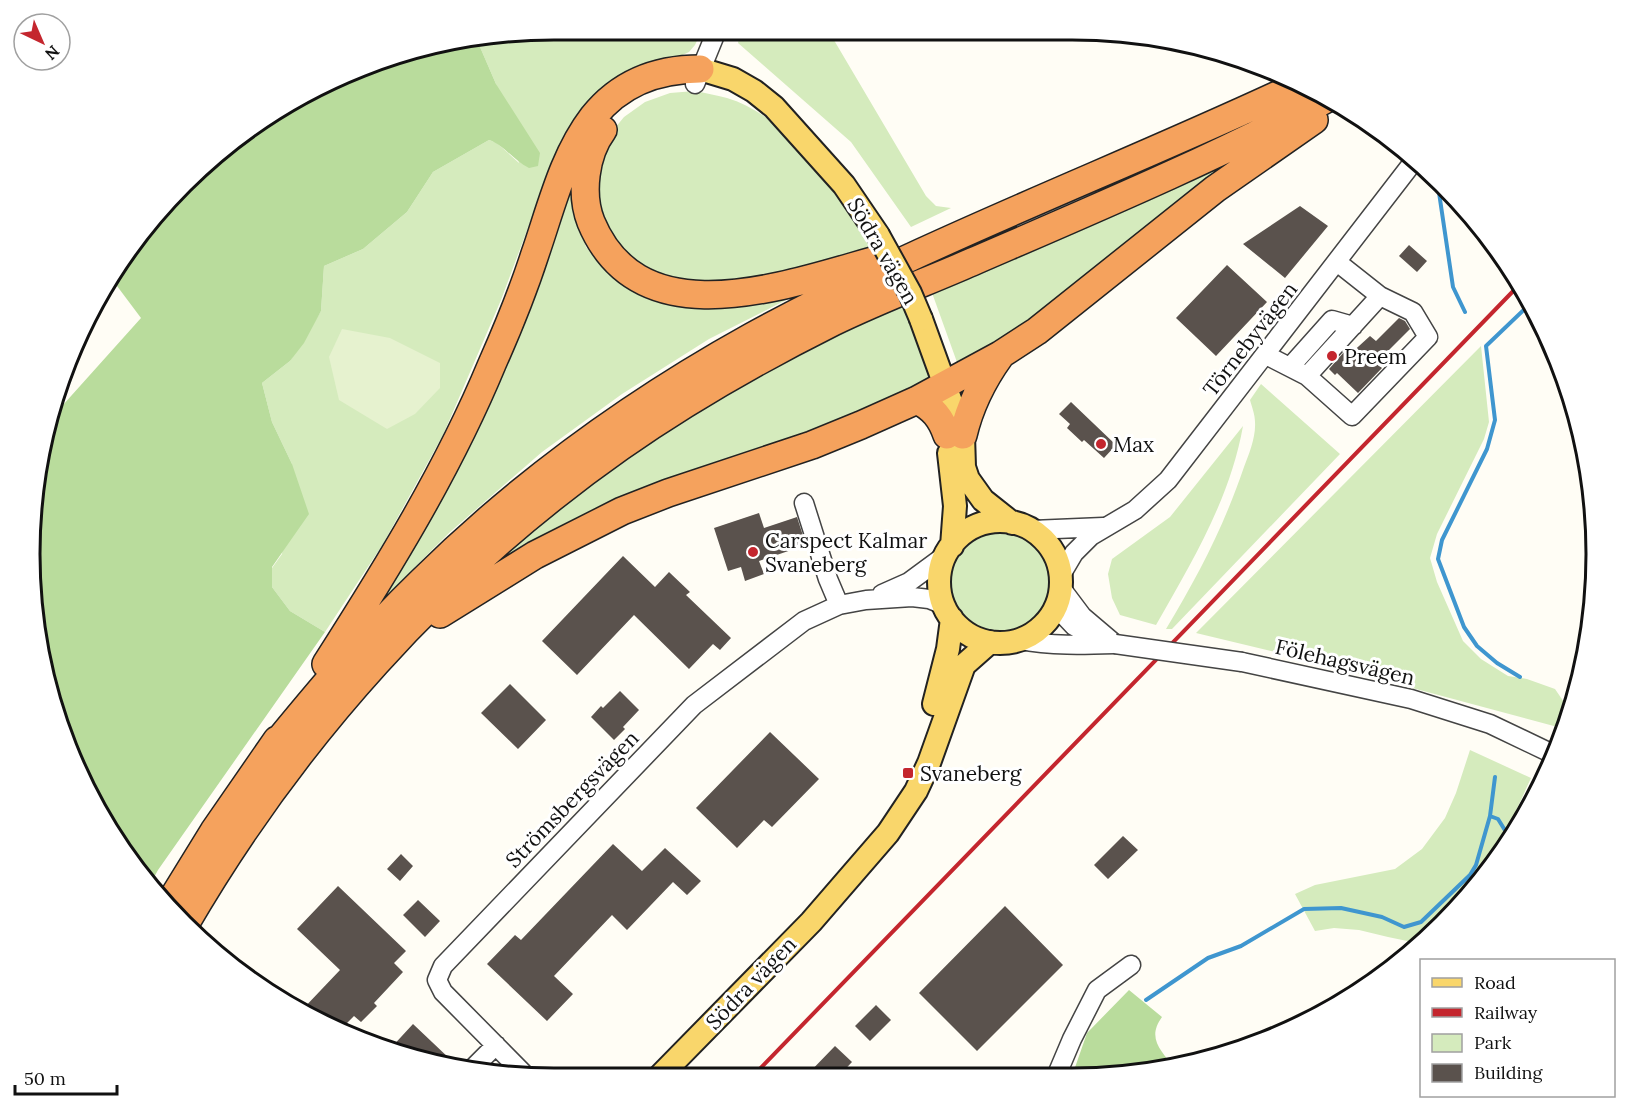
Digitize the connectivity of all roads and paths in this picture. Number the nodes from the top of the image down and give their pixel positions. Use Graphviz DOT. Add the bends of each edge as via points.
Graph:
graph roads {
  1 [pos="713,40"];
  2 [pos="698,76"];
  3 [pos="1290,89"];
  4 [pos="1318,103"];
  5 [pos="1330,109"];
  6 [pos="1410,167"];
  7 [pos="954,238"];
  8 [pos="1337,262"];
  9 [pos="1380,296"];
  10 [pos="1353,326"];
  11 [pos="1000,355"];
  12 [pos="1266,355"];
  13 [pos="1290,367"];
  14 [pos="1307,376"];
  15 [pos="944,386"];
  16 [pos="917,400"];
  17 [pos="955,435"];
  18 [pos="804,503"];
  19 [pos="1022,526"];
  20 [pos="1105,526"];
  21 [pos="949,550"];
  22 [pos="1059,590"];
  23 [pos="866,600"];
  24 [pos="839,604"];
  25 [pos="948,612"];
  26 [pos="1019,640"];
  27 [pos="990,642"];
  28 [pos="1115,644"];
  29 [pos="392,646"];
  30 [pos="1547,751"];
  31 [pos="267,755"];
  32 [pos="844,885"];
  33 [pos="173,898"];
  34 [pos="190,917"];
  35 [pos="1131,965"];
  36 [pos="496,1045"];
  37 [pos="478,1063"];
  38 [pos="517,1067"];
  39 [pos="668,1068"];
  40 [pos="1060,1068"];
  1 -- 2 [label="street"];
  2 -- 7 [label="highway" via="646,93 628,104 598,137 590,157 586,176 589,217 608,254 639,279 659,288 698,296 777,288"];
  2 -- 15 [label="main road, Södra vägen, bridge" via="733,79 754,91 774,107 844,185 905,283"];
  2 -- 31 [label="highway" via="663,72 640,79 606,102 582,133 561,179 522,292 447,464 389,564"];
  3 -- 7 [label="highway"];
  4 -- 29 [label="highway" via="1105,204 837,320 687,403 619,447 548,502 439,598"];
  5 -- 11 [label="highway" via="1215,189"];
  6 -- 8 [label="street, Törnebyvägen"];
  7 -- 31 [label="highway" via="751,337 607,428 533,483 398,605"];
  8 -- 9 [label="street"];
  8 -- 12 [label="street, Törnebyvägen"];
  9 -- 10 [label="street"];
  9 -- 14 [label="street" via="1413,312 1428,337 1352,416"];
  10 -- 13 [label="street" via="1332,320"];
  10 -- 14 [label="street"];
  11 -- 15 [label="highway"];
  11 -- 17 [label="highway"];
  12 -- 13 [label="street"];
  12 -- 20 [label="street, Törnebyvägen" via="1159,490 1136,510"];
  13 -- 14 [label="street"];
  15 -- 16 [label="highway"];
  15 -- 17 [label="main road, Södra vägen"];
  16 -- 17 [label="highway" via="933,410"];
  16 -- 29 [label="highway" via="812,445 668,493 603,520 535,555"];
  17 -- 19 [label="main road, Södra vägen" via="968,479 983,500"];
  17 -- 21 [label="main road, Södra vägen" via="955,506"];
  18 -- 24 [label="street"];
  19 -- 20 [label="street, Törnebyvägen"];
  19 -- 21 [label="main road" via="982,524 968,531"];
  19 -- 22 [label="main road" via="1052,549"];
  20 -- 22 [label="street, Törnebyvägen" via="1081,546"];
  21 -- 23 [label="street, Strömsbergsvägen" via="909,582"];
  21 -- 25 [label="main road" via="940,579"];
  22 -- 26 [label="main road" via="1042,626"];
  22 -- 28 [label="street, Fölehagsvägen" via="1074,626"];
  23 -- 24 [label="street, Strömsbergsvägen"];
  23 -- 25 [label="street, Strömsbergsvägen" via="929,599"];
  24 -- 36 [label="street, Strömsbergsvägen" via="804,621 694,705 443,966 437,980 442,992"];
  25 -- 27 [label="main road" via="969,634"];
  25 -- 32 [label="main road, Södra vägen" via="942,676 918,753 891,808"];
  26 -- 27 [label="main road"];
  26 -- 28 [label="street, Fölehagsvägen" via="1041,644"];
  27 -- 32 [label="main road, Södra vägen" via="969,659 960,673 942,729 915,791 888,833"];
  28 -- 30 [label="street, Fölehagsvägen, bridge" via="1242,662 1411,699 1490,724"];
  29 -- 34 [label="highway" via="288,768 234,843"];
  31 -- 33 [label="highway"];
  32 -- 39 [label="main road, Södra vägen"];
  35 -- 40 [label="street" via="1097,990"];
  36 -- 37 [label="street"];
  36 -- 38 [label="street, Strömsbergsvägen"];
}
